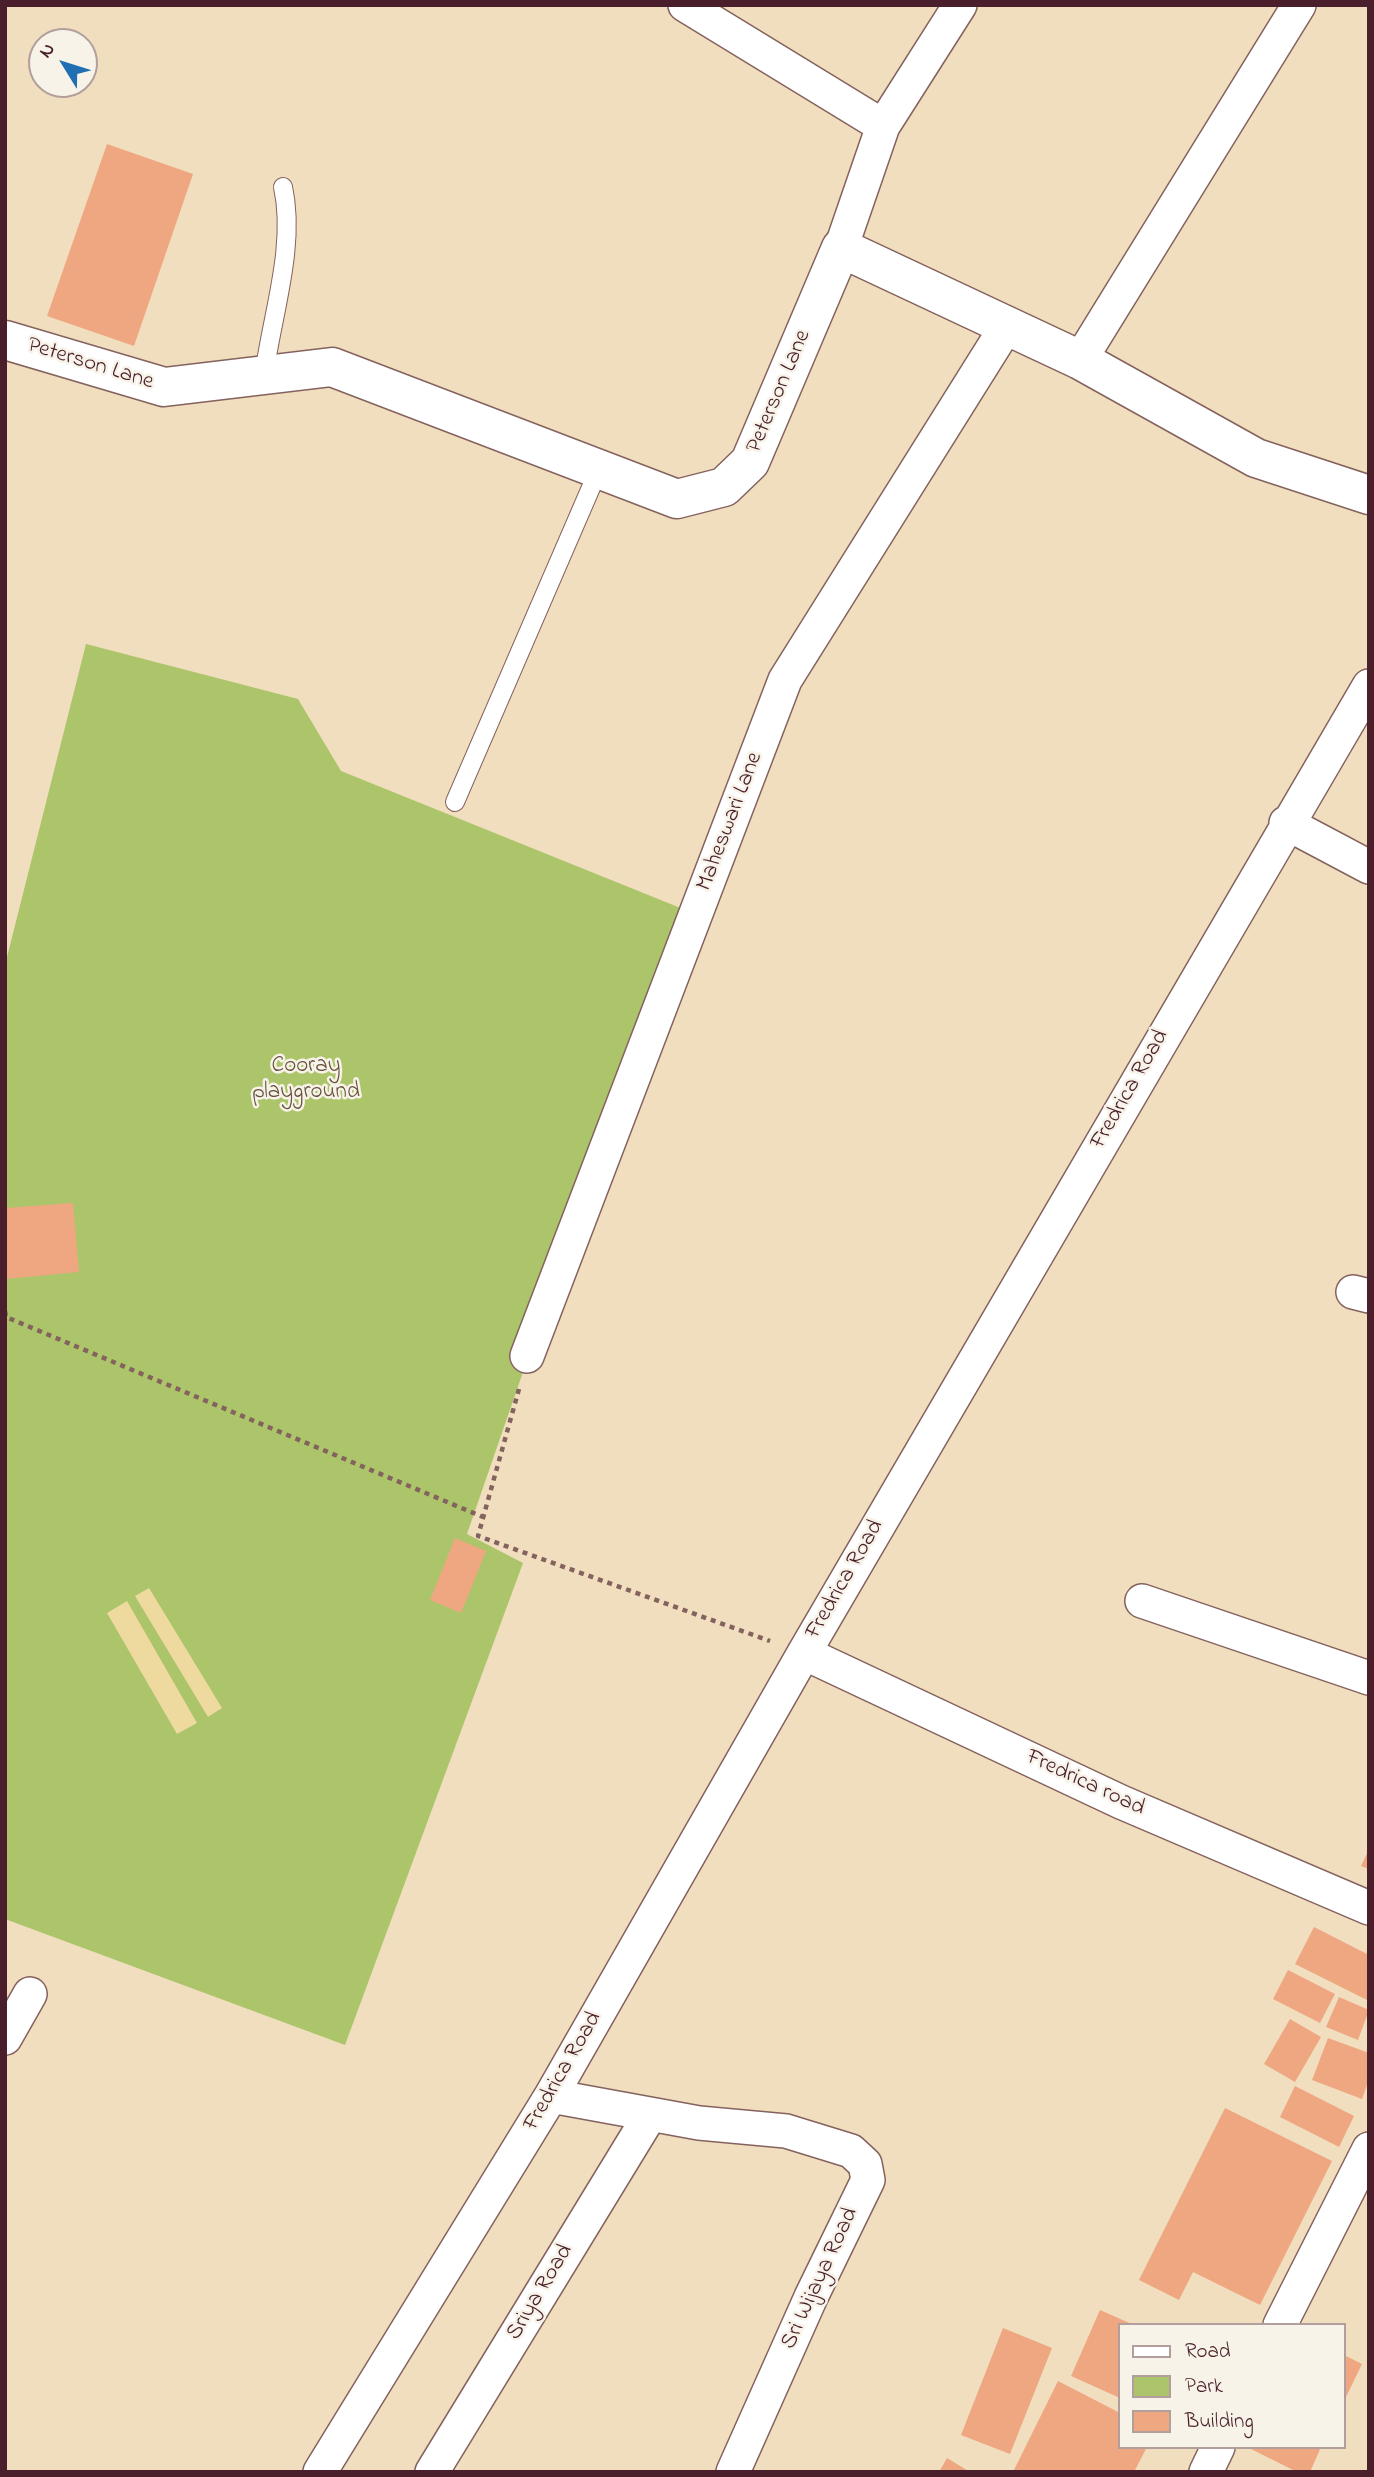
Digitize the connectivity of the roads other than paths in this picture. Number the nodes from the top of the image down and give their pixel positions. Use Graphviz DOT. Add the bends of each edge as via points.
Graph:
graph roads {
  1 [pos="685,5"];
  2 [pos="960,5"];
  3 [pos="1299,5"];
  4 [pos="883,125"];
  5 [pos="283,187"];
  6 [pos="841,248"];
  7 [pos="1008,324"];
  8 [pos="5,340"];
  9 [pos="1080,360"];
  10 [pos="264,375"];
  11 [pos="600,469"];
  12 [pos="1369,495"];
  13 [pos="1369,686"];
  14 [pos="455,802"];
  15 [pos="1286,823"];
  16 [pos="1369,867"];
  17 [pos="527,1356"];
  18 [pos="1142,1601"];
  19 [pos="804,1653"];
  20 [pos="1369,1678"];
  21 [pos="1369,1908"];
  22 [pos="30,1994"];
  23 [pos="5,2038"];
  24 [pos="551,2096"];
  25 [pos="650,2115"];
  26 [pos="1369,2149"];
  27 [pos="1281,2323"];
  28 [pos="1217,2449"];
  29 [pos="320,2472"];
  30 [pos="432,2472"];
  31 [pos="733,2472"];
  32 [pos="1206,2472"];
  1 -- 4 [label="street"];
  2 -- 4 [label="street"];
  3 -- 9 [label="street"];
  4 -- 6 [label="street"];
  5 -- 10 [label="lane" via="290,216"];
  6 -- 7 [label="street"];
  6 -- 11 [label="street, Peterson Lane" via="750,461 724,487 677,499"];
  7 -- 9 [label="street"];
  7 -- 17 [label="street, Maheswari Lane" via="785,680"];
  8 -- 10 [label="street, Peterson Lane" via="164,387"];
  9 -- 12 [label="street" via="1256,458"];
  10 -- 11 [label="street, Peterson Lane" via="332,366"];
  11 -- 14 [label="lane"];
  13 -- 15 [label="street, Fredrica Road"];
  15 -- 16 [label="street"];
  15 -- 19 [label="street, Fredrica Road"];
  18 -- 20 [label="street"];
  19 -- 21 [label="street, Fredrica road" via="1121,1802"];
  19 -- 24 [label="street, Fredrica Road"];
  22 -- 23 [label="street"];
  24 -- 25 [label="street, Sri Wijaya Road"];
  24 -- 29 [label="street, Fredrica Road"];
  25 -- 30 [label="street, Sriya Road"];
  25 -- 31 [label="street, Sri Wijaya Road" via="786,2131 850,2151 865,2164 868,2180"];
  26 -- 27 [label="street"];
  28 -- 32 [label="street"];
}
